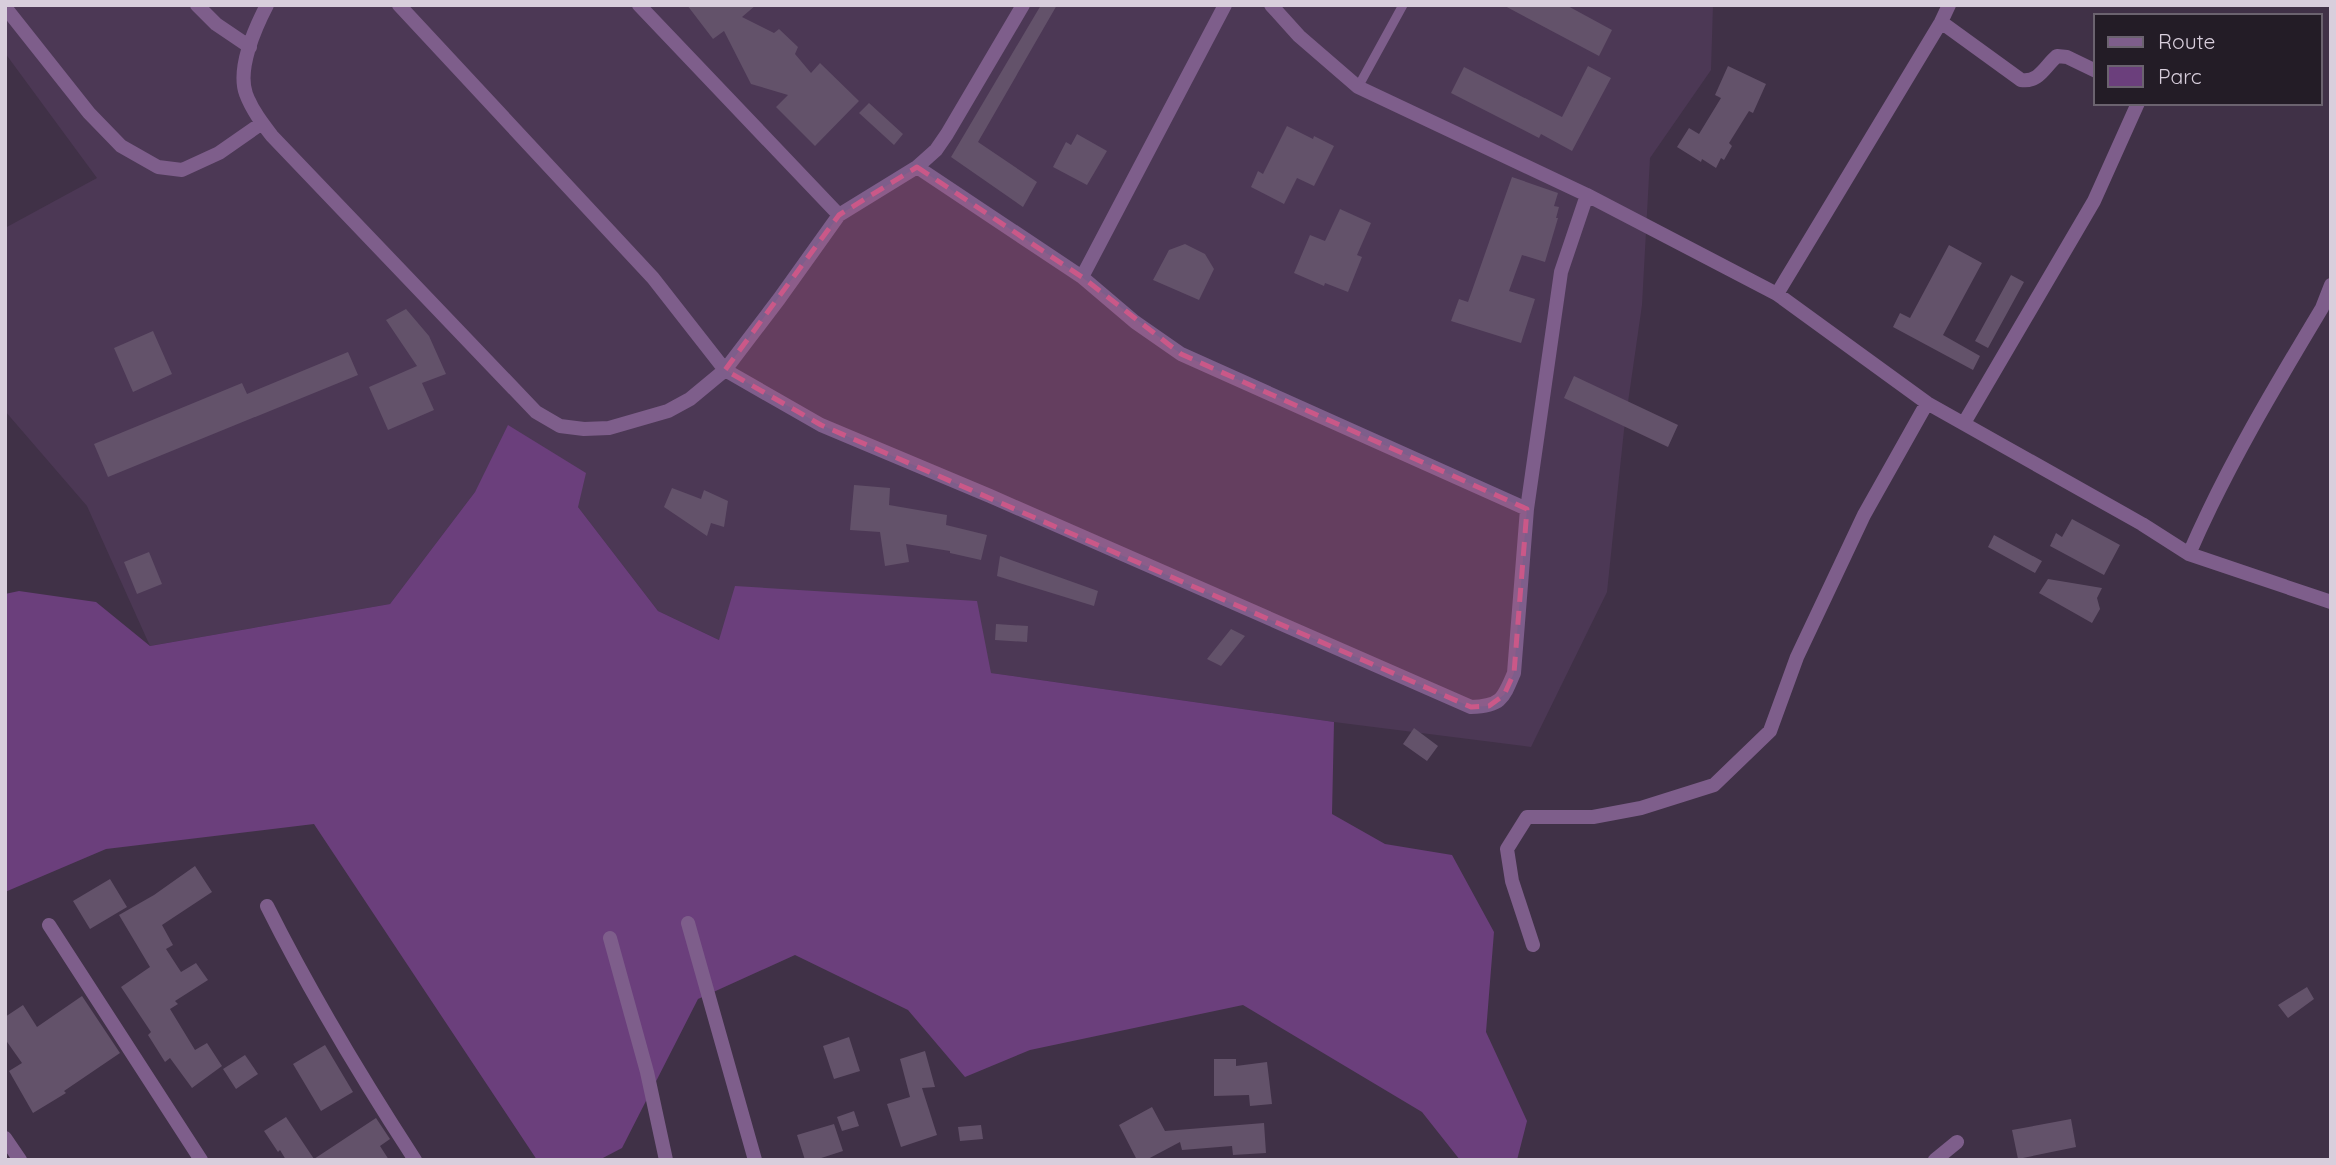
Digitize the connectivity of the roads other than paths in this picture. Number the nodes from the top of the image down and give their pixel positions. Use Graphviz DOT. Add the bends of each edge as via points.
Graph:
graph roads {
  1 [pos="197,5"];
  2 [pos="267,5"];
  3 [pos="399,5"];
  4 [pos="639,5"];
  5 [pos="1023,5"];
  6 [pos="1225,5"];
  7 [pos="1271,5"];
  8 [pos="1403,5"];
  9 [pos="1949,5"];
  10 [pos="5,6"];
  11 [pos="1941,22"];
  12 [pos="250,47"];
  13 [pos="2094,70"];
  14 [pos="1358,87"];
  15 [pos="2137,105"];
  16 [pos="262,123"];
  17 [pos="917,167"];
  18 [pos="1587,195"];
  19 [pos="839,215"];
  20 [pos="1082,277"];
  21 [pos="2331,285"];
  22 [pos="1777,294"];
  23 [pos="725,370"];
  24 [pos="1927,403"];
  25 [pos="1964,423"];
  26 [pos="1527,509"];
  27 [pos="2189,554"];
  28 [pos="2329,597"];
  29 [pos="267,906"];
  30 [pos="688,923"];
  31 [pos="49,925"];
  32 [pos="610,938"];
  33 [pos="1533,945"];
  34 [pos="5,1138"];
  35 [pos="1957,1142"];
  36 [pos="20,1160"];
  37 [pos="201,1160"];
  38 [pos="415,1160"];
  39 [pos="666,1160"];
  40 [pos="755,1160"];
  41 [pos="1935,1160"];
  1 -- 12 [label="street"];
  2 -- 12 [label="street"];
  3 -- 23 [label="street" via="653,278"];
  4 -- 19 [label="street"];
  5 -- 17 [label="street" via="947,134"];
  6 -- 20 [label="street"];
  7 -- 14 [label="street"];
  8 -- 14 [label="lane"];
  9 -- 11 [label="street"];
  10 -- 16 [label="street" via="89,113 121,146 158,167 182,170 219,153"];
  11 -- 13 [label="street" via="2021,80 2036,79 2057,56"];
  11 -- 22 [label="street"];
  12 -- 16 [label="street" via="245,91"];
  14 -- 18 [label="street"];
  15 -- 25 [label="street" via="2094,201"];
  16 -- 23 [label="street" via="536,412 560,426 609,428 668,411"];
  17 -- 19 [label="street"];
  17 -- 20 [label="street"];
  18 -- 22 [label="street"];
  18 -- 26 [label="street" via="1561,272"];
  19 -- 23 [label="street"];
  20 -- 26 [label="street" via="1181,354"];
  21 -- 27 [label="street" via="2235,457"];
  22 -- 24 [label="street"];
  23 -- 26 [label="street" via="821,425 1471,707 1489,706 1504,695 1514,673"];
  24 -- 25 [label="street"];
  24 -- 33 [label="street" via="1864,515 1797,657 1770,731 1714,785 1641,808 1593,817 1527,817 1507,849 1512,881"];
  25 -- 27 [label="street"];
  27 -- 28 [label="street"];
  29 -- 38 [label="street" via="361,1077"];
  30 -- 40 [label="street"];
  31 -- 37 [label="street"];
  32 -- 39 [label="street" via="648,1072"];
  34 -- 36 [label="street"];
  35 -- 41 [label="street"];
}
